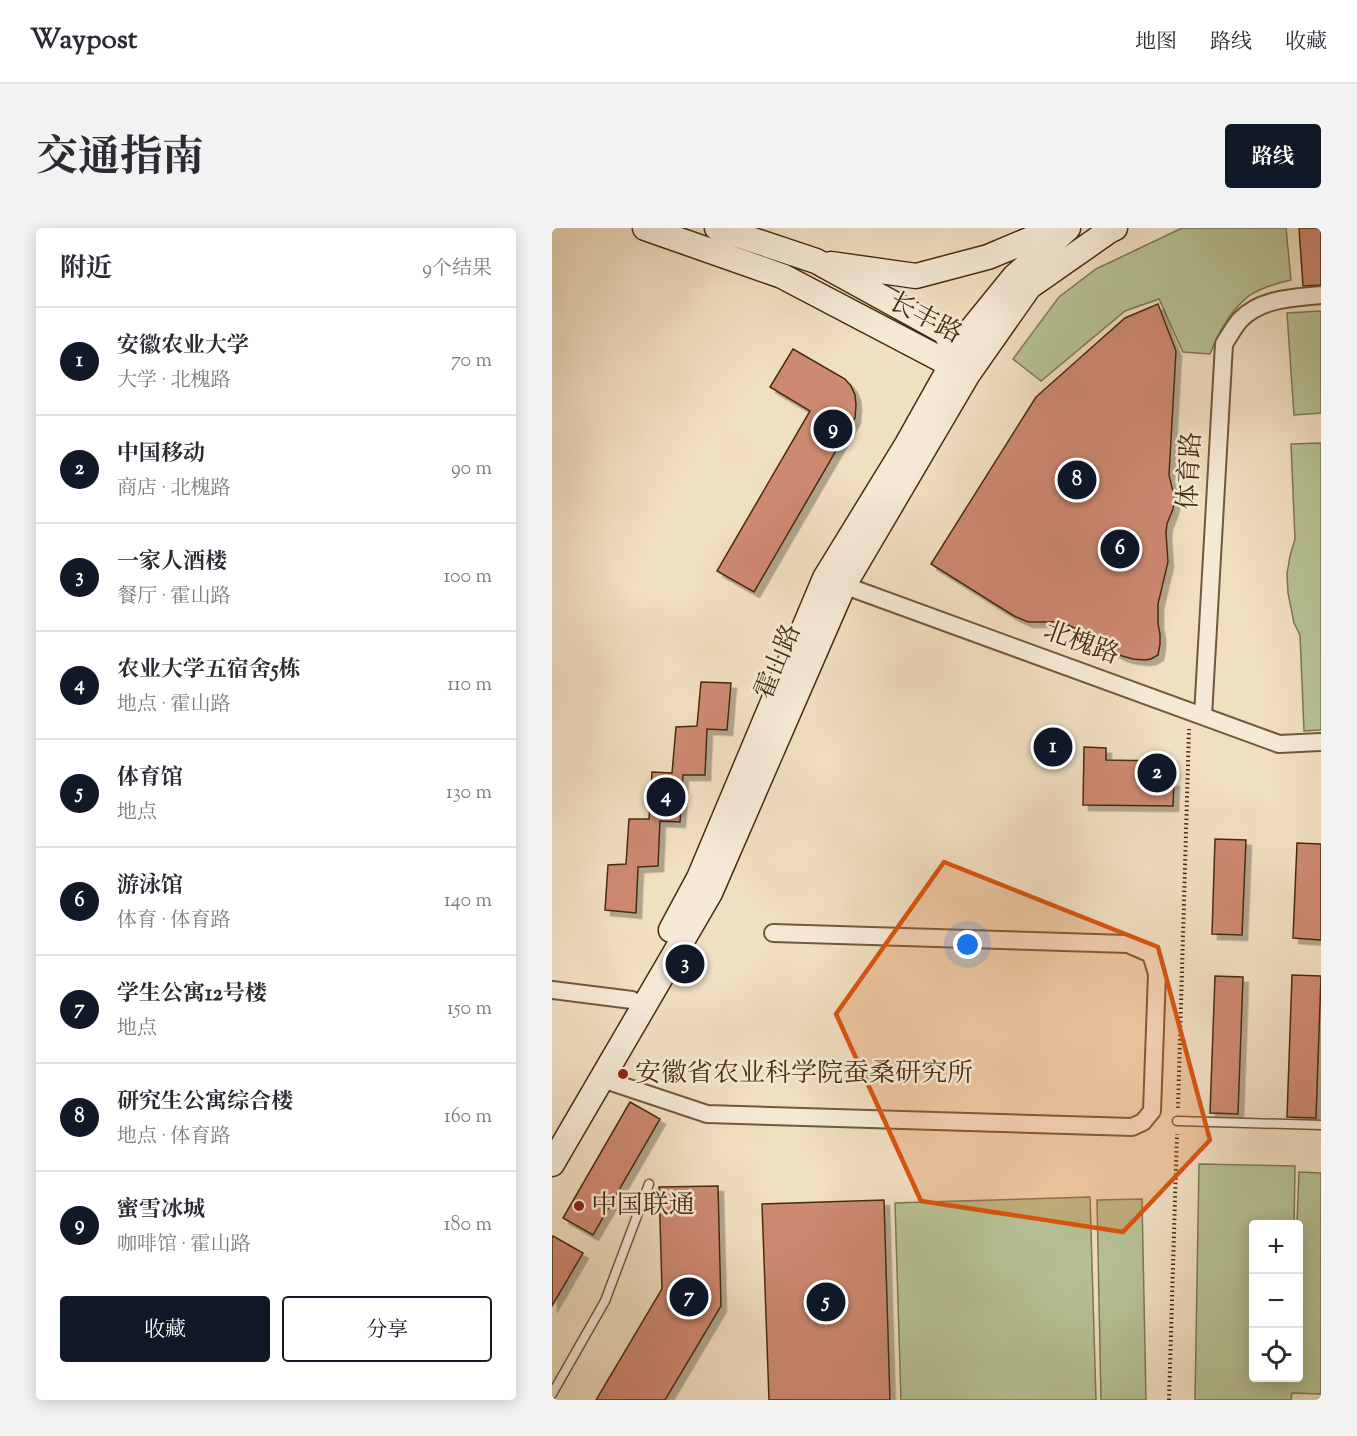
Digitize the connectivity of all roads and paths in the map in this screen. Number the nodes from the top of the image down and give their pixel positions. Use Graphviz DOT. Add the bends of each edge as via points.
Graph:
graph roads {
  1 [pos="645,228"];
  2 [pos="717,228"];
  3 [pos="1057,228"];
  4 [pos="1068,228"];
  5 [pos="1116,228"];
  6 [pos="816,261"];
  7 [pos="1321,295"];
  8 [pos="959,364"];
  9 [pos="834,581"];
  10 [pos="1196,714"];
  11 [pos="1321,742"];
  12 [pos="773,933"];
  13 [pos="552,990"];
  14 [pos="632,1000"];
  15 [pos="602,1079"];
  16 [pos="1177,1121"];
  17 [pos="1321,1125"];
  18 [pos="552,1134"];
  19 [pos="552,1164"];
  20 [pos="649,1184"];
  21 [pos="552,1394"];
  22 [pos="1169,1400"];
  1 -- 8 [label="main road, 长丰路" via="782,276"];
  2 -- 6 [label="main road, 长丰路"];
  3 -- 6 [label="main road" via="988,257 916,276"];
  4 -- 8 [label="main road, 霍山路" via="1014,277 970,330"];
  5 -- 8 [label="main road, 霍山路" via="1029,288"];
  6 -- 8 [label="main road, 长丰路" via="945,332"];
  7 -- 10 [label="street, 体育路" via="1258,306 1240,320 1224,344"];
  8 -- 9 [label="main road, 霍山路" via="906,446"];
  9 -- 10 [label="street, 北槐路"];
  9 -- 14 [label="main road, 霍山路" via="699,878"];
  9 -- 15 [label="main road, 霍山路" via="710,893"];
  10 -- 11 [label="street, 北槐路" via="1279,744"];
  10 -- 16 [label="path"];
  12 -- 15 [label="street" via="1128,944 1151,954 1157,974 1152,1111 1132,1127 707,1114"];
  13 -- 14 [label="street"];
  14 -- 18 [label="main road, 霍山路"];
  15 -- 19 [label="main road, 霍山路"];
  16 -- 17 [label="lane"];
  16 -- 22 [label="path"];
  20 -- 21 [label="lane" via="605,1301"];
}
